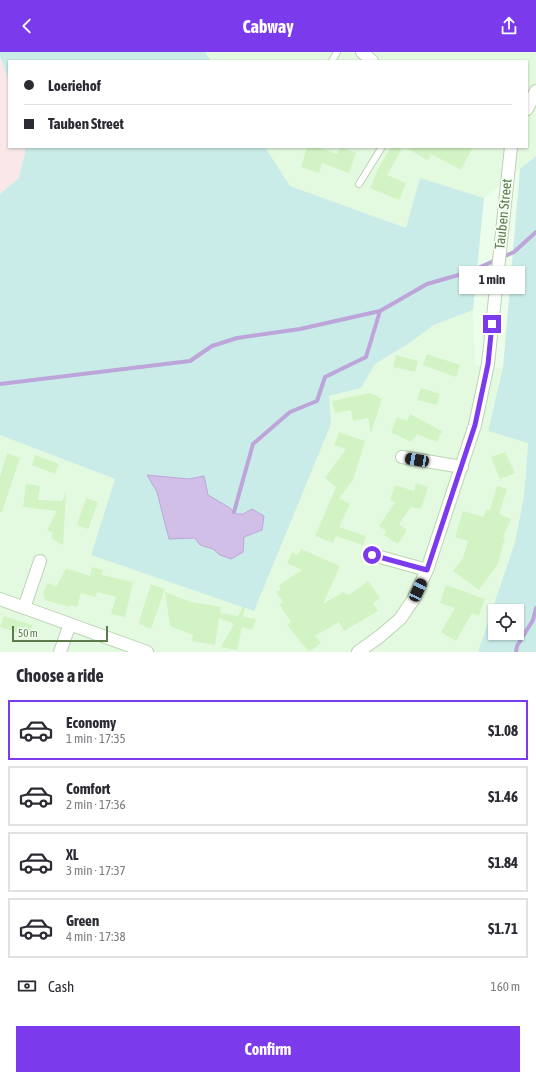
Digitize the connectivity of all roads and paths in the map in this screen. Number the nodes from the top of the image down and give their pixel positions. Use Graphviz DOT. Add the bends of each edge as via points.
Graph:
graph roads {
  1 [pos="362,52"];
  2 [pos="371,60"];
  3 [pos="536,91"];
  4 [pos="528,106"];
  5 [pos="381,148"];
  6 [pos="511,148"];
  7 [pos="359,184"];
  8 [pos="402,457"];
  9 [pos="462,467"];
  10 [pos="372,555"];
  11 [pos="40,561"];
  12 [pos="427,570"];
  13 [pos="0,599"];
  14 [pos="24,608"];
  15 [pos="70,624"];
  16 [pos="60,652"];
  17 [pos="147,652"];
  18 [pos="358,652"];
  1 -- 2 [label="street"];
  3 -- 4 [label="street"];
  5 -- 7 [label="lane"];
  6 -- 9 [label="street, Tauben Street" via="488,364 475,425"];
  8 -- 9 [label="street"];
  9 -- 12 [label="street, Tauben Street"];
  10 -- 12 [label="street"];
  11 -- 14 [label="street"];
  12 -- 18 [label="street, Tauben Street" via="413,600 400,619"];
  13 -- 14 [label="street"];
  14 -- 15 [label="street"];
  15 -- 16 [label="street"];
  15 -- 17 [label="street"];
}
